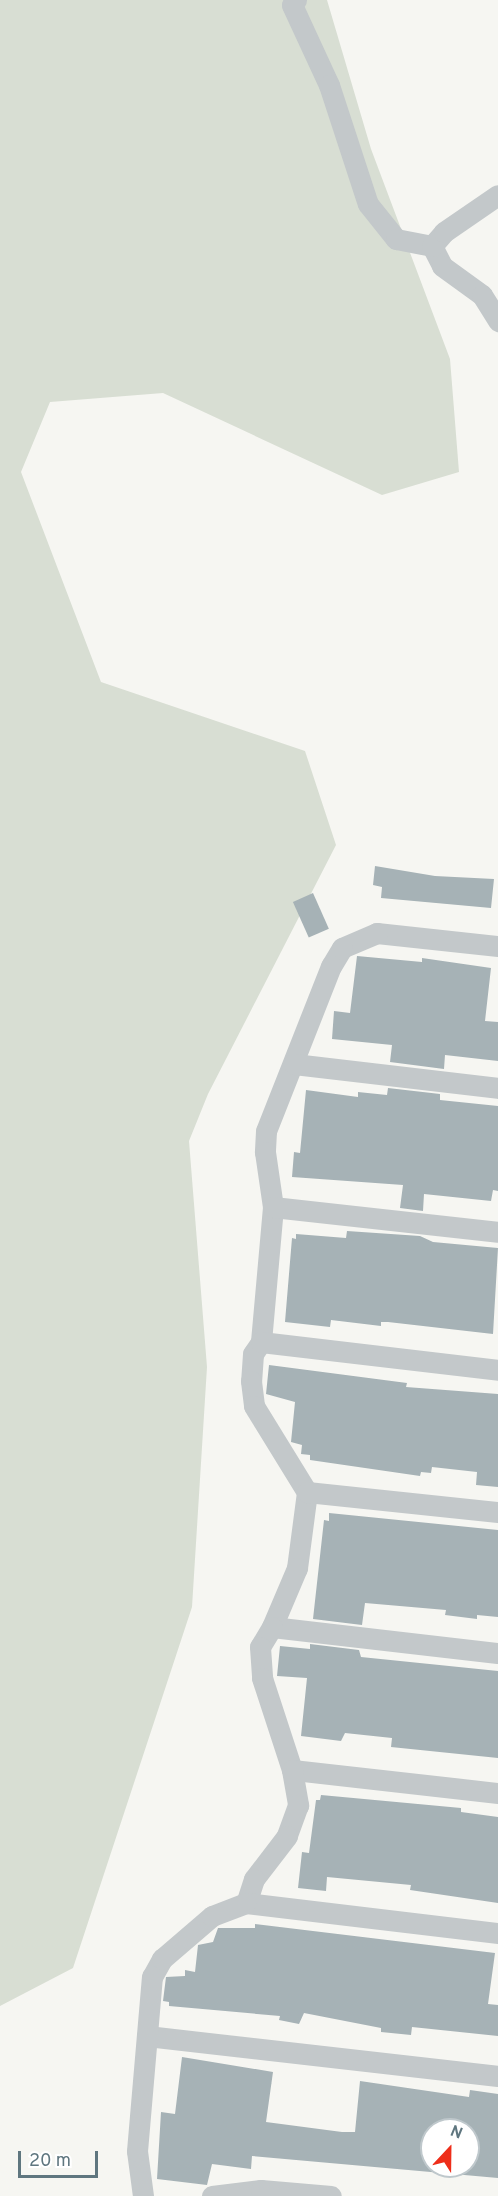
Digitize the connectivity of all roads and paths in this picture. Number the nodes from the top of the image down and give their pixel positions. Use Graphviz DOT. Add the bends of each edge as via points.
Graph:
graph roads {
  1 [pos="296,0"];
  2 [pos="498,195"];
  3 [pos="432,246"];
  4 [pos="498,321"];
  5 [pos="498,946"];
  6 [pos="294,1064"];
  7 [pos="498,1088"];
  8 [pos="273,1207"];
  9 [pos="498,1232"];
  10 [pos="261,1342"];
  11 [pos="498,1370"];
  12 [pos="307,1492"];
  13 [pos="498,1512"];
  14 [pos="272,1627"];
  15 [pos="498,1653"];
  16 [pos="292,1770"];
  17 [pos="498,1793"];
  18 [pos="246,1903"];
  19 [pos="498,1933"];
  20 [pos="147,2036"];
  21 [pos="498,2076"];
  22 [pos="143,2196"];
  23 [pos="212,2196"];
  24 [pos="331,2196"];
  1 -- 3 [label="street" via="292,4 329,85 368,204 396,239"];
  2 -- 3 [label="street" via="444,232"];
  3 -- 4 [label="street" via="442,266 482,295"];
  5 -- 6 [label="street" via="377,933 342,948 331,966"];
  6 -- 7 [label="street"];
  6 -- 8 [label="street" via="266,1131"];
  8 -- 9 [label="street"];
  8 -- 10 [label="street"];
  10 -- 11 [label="street"];
  10 -- 12 [label="street" via="253,1354 254,1406"];
  12 -- 13 [label="street"];
  12 -- 14 [label="street" via="297,1568"];
  14 -- 15 [label="street"];
  14 -- 16 [label="street" via="260,1647 262,1678"];
  16 -- 17 [label="street"];
  16 -- 18 [label="street" via="298,1804 286,1836 254,1879"];
  18 -- 19 [label="street"];
  18 -- 20 [label="street" via="212,1916 162,1959 152,1977 147,2001"];
  20 -- 21 [label="street"];
  20 -- 22 [label="street" via="137,2151"];
  23 -- 24 [label="street" via="261,2190"];
}
